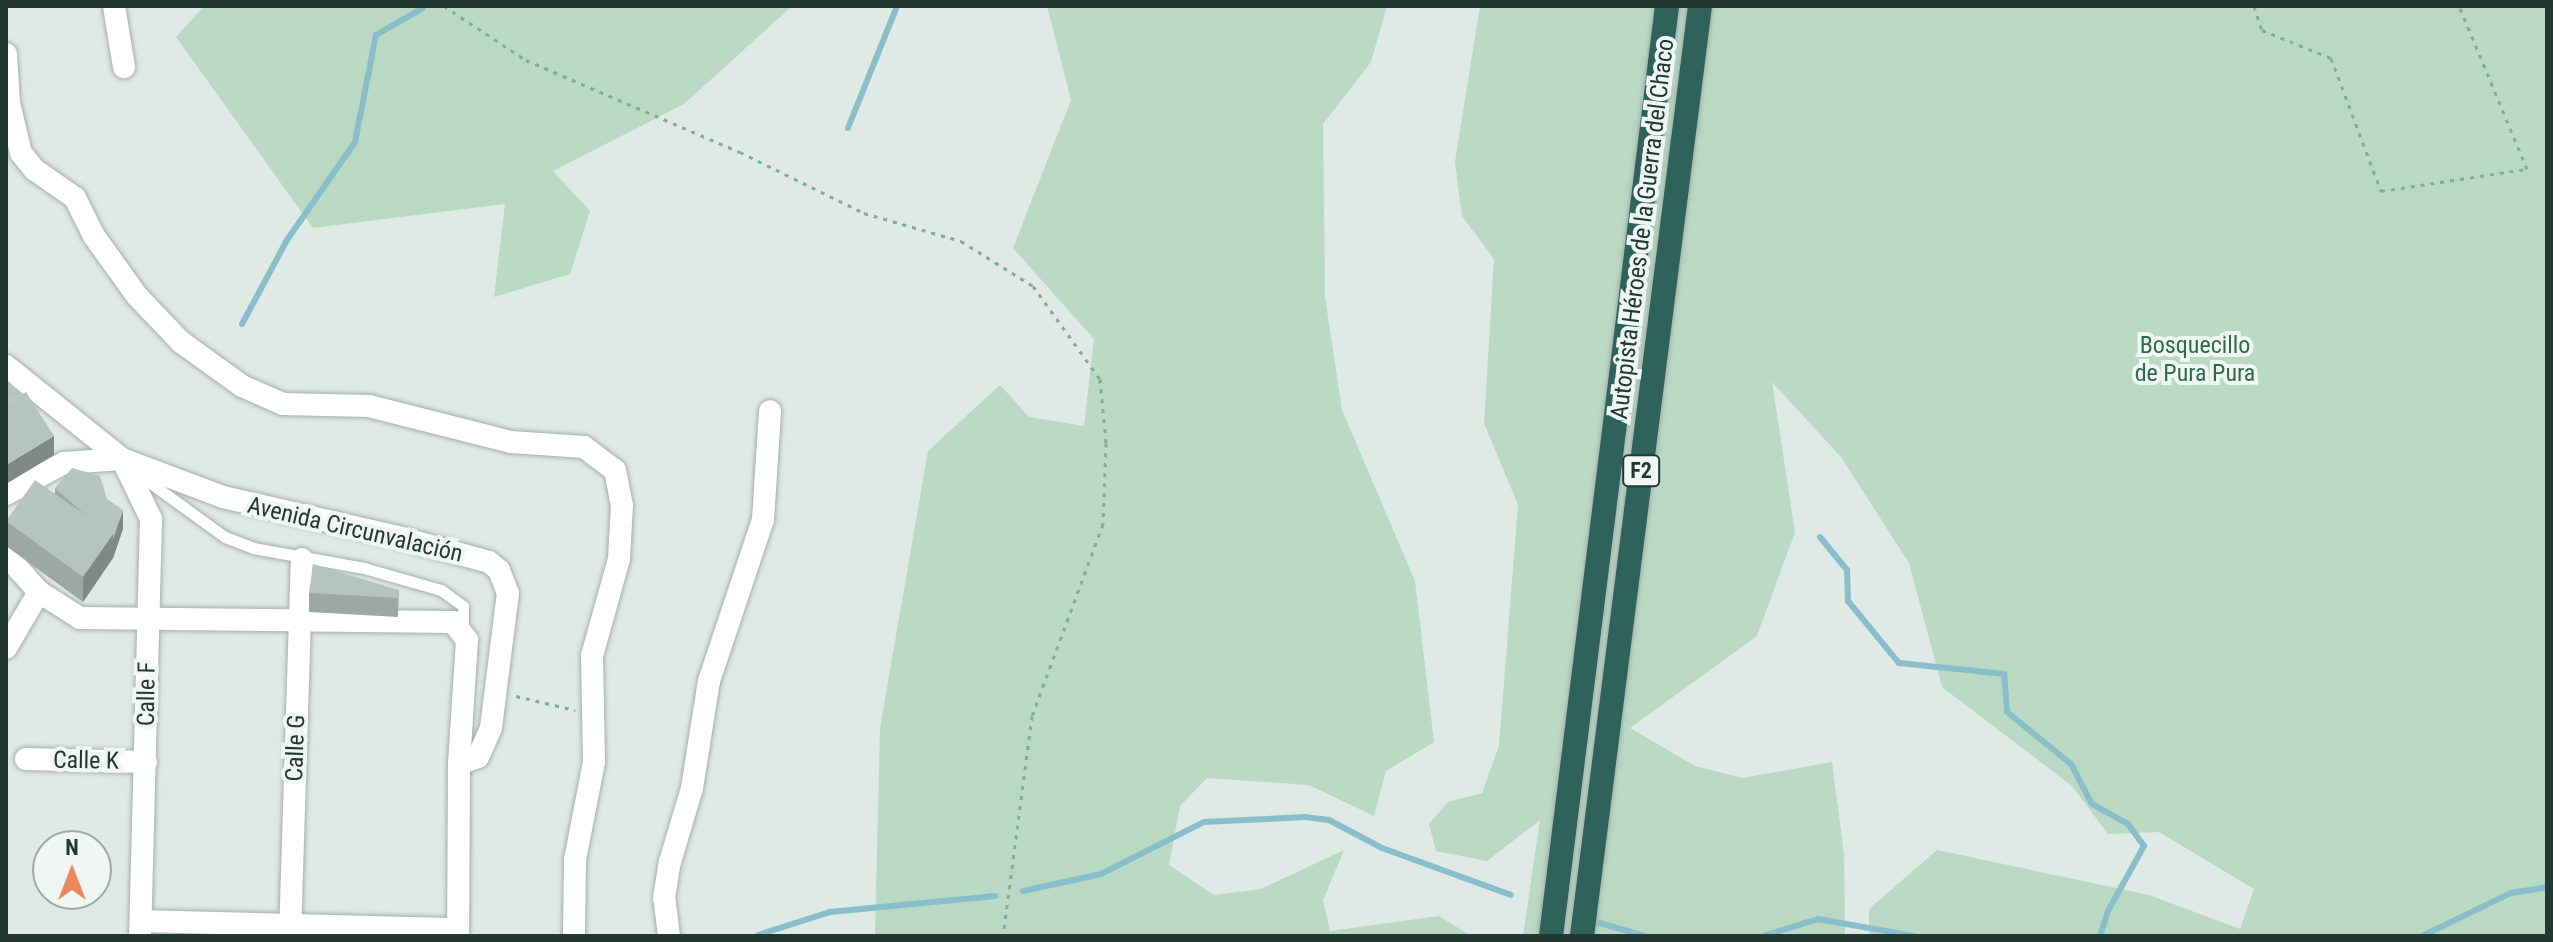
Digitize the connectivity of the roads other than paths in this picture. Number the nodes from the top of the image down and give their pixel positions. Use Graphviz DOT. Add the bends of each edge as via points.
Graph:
graph roads {
  1 [pos="114,6"];
  2 [pos="1667,6"];
  3 [pos="1700,6"];
  4 [pos="6,54"];
  5 [pos="124,67"];
  6 [pos="7,104"];
  7 [pos="6,366"];
  8 [pos="770,411"];
  9 [pos="80,427"];
  10 [pos="122,459"];
  11 [pos="64,463"];
  12 [pos="6,494"];
  13 [pos="6,555"];
  14 [pos="302,559"];
  15 [pos="39,592"];
  16 [pos="148,620"];
  17 [pos="301,622"];
  18 [pos="463,631"];
  19 [pos="6,648"];
  20 [pos="26,759"];
  21 [pos="146,762"];
  22 [pos="459,764"];
  23 [pos="140,928"];
  24 [pos="290,931"];
  25 [pos="458,932"];
  26 [pos="574,936"];
  27 [pos="669,936"];
  28 [pos="1551,936"];
  29 [pos="1582,936"];
  1 -- 5 [label="street"];
  2 -- 28 [label="highway, Autopista Héroes de la Guerra del Chaco / F2"];
  3 -- 29 [label="highway, Autopista Héroes de la Guerra del Chaco / F2"];
  4 -- 6 [label="street"];
  6 -- 26 [label="street" via="21,153 35,170 75,198 94,236 137,296 181,342 263,398 283,404 369,406 511,442 584,447 606,458 615,470 622,505 619,559 592,656 594,762 571,897"];
  7 -- 9 [label="street, Avenida Circunvalación"];
  8 -- 27 [label="street" via="763,520 709,681 692,788 664,898"];
  9 -- 10 [label="street, Avenida Circunvalación"];
  9 -- 11 [label="street"];
  10 -- 11 [label="street"];
  10 -- 14 [label="lane" via="151,487 225,537"];
  10 -- 16 [label="street, Calle F" via="151,519"];
  10 -- 22 [label="street, Avenida Circunvalación" via="251,505 352,525 489,562 505,577 508,593 497,691 485,748"];
  11 -- 12 [label="street"];
  13 -- 15 [label="street"];
  14 -- 17 [label="street, Calle G"];
  14 -- 18 [label="lane" via="377,571 441,590 463,606"];
  15 -- 16 [label="street" via="80,618"];
  15 -- 19 [label="street"];
  16 -- 17 [label="street"];
  16 -- 21 [label="street, Calle F"];
  17 -- 18 [label="street" via="453,622"];
  17 -- 24 [label="street, Calle G"];
  18 -- 22 [label="street"];
  20 -- 21 [label="street, Calle K"];
  21 -- 23 [label="street, Calle F"];
  22 -- 25 [label="street"];
  23 -- 24 [label="street"];
  24 -- 25 [label="street"];
}
